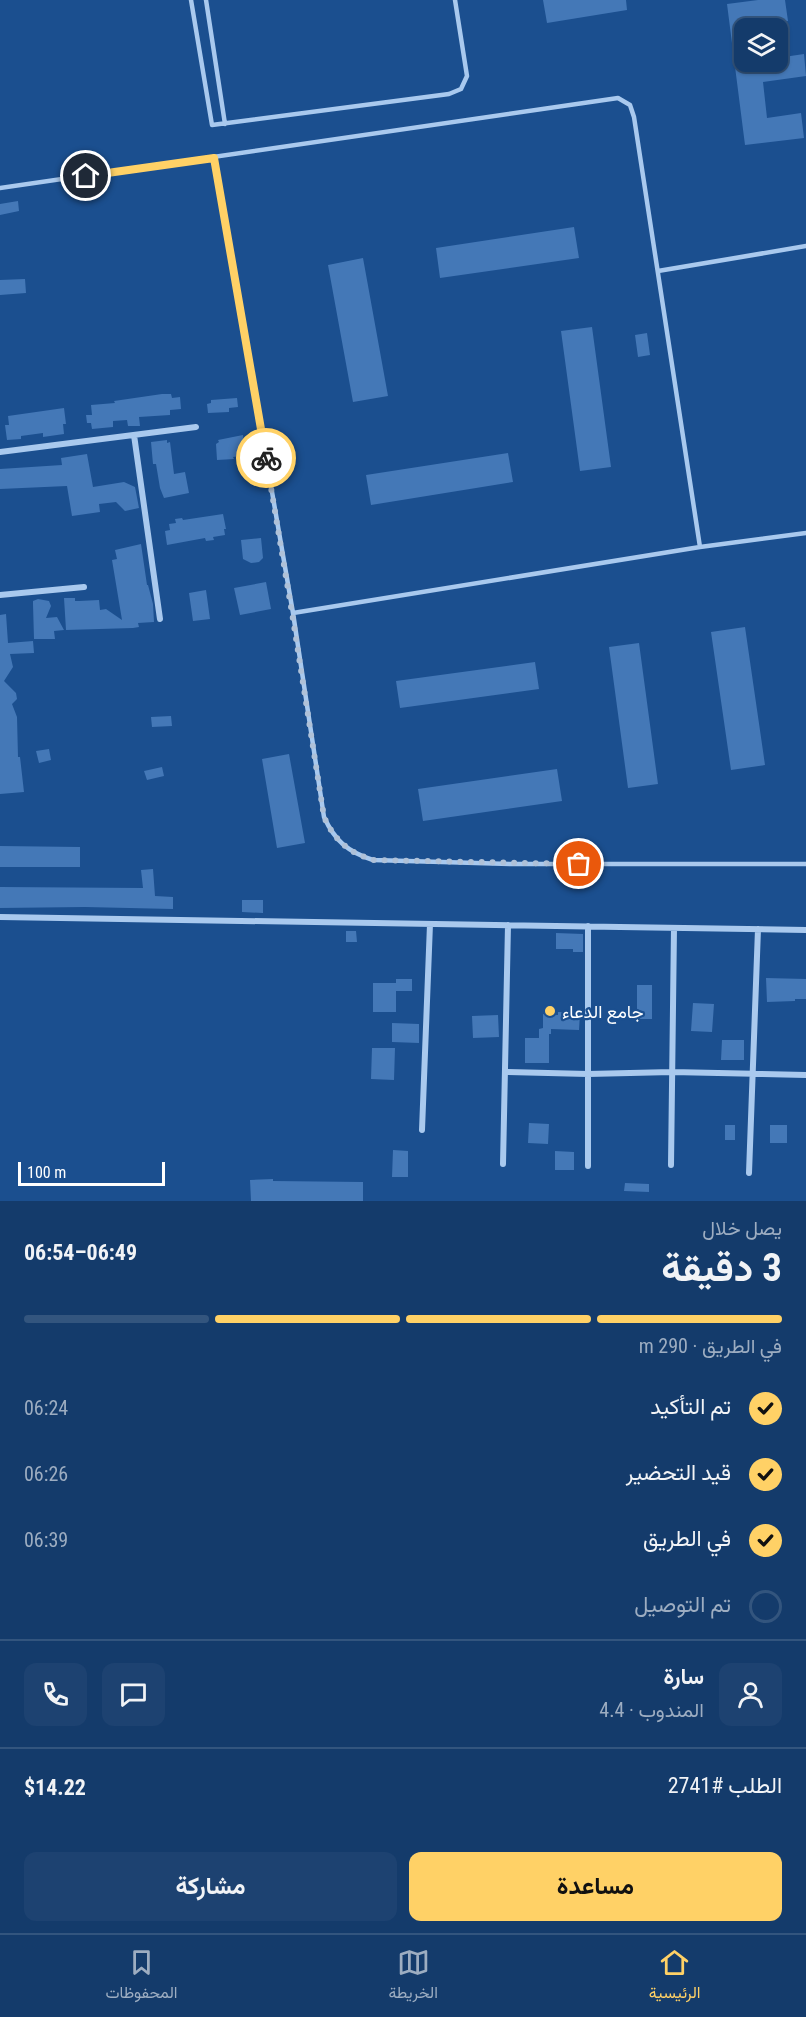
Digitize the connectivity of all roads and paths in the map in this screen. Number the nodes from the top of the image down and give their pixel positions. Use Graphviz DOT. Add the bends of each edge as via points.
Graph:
graph roads {
  1 [pos="191,0"];
  2 [pos="206,0"];
  3 [pos="455,0"];
  4 [pos="225,124"];
  5 [pos="214,158"];
  6 [pos="0,188"];
  7 [pos="806,246"];
  8 [pos="658,271"];
  9 [pos="196,427"];
  10 [pos="135,435"];
  11 [pos="0,452"];
  12 [pos="806,532"];
  13 [pos="700,547"];
  14 [pos="84,587"];
  15 [pos="0,595"];
  16 [pos="292,613"];
  17 [pos="160,619"];
  18 [pos="806,864"];
  19 [pos="0,917"];
  20 [pos="430,924"];
  21 [pos="508,925"];
  22 [pos="588,926"];
  23 [pos="674,928"];
  24 [pos="758,929"];
  25 [pos="806,930"];
  26 [pos="505,1072"];
  27 [pos="672,1072"];
  28 [pos="588,1074"];
  29 [pos="752,1074"];
  30 [pos="806,1075"];
  31 [pos="423,1130"];
  32 [pos="503,1164"];
  33 [pos="671,1165"];
  34 [pos="588,1166"];
  35 [pos="748,1173"];
  1 -- 4 [label="lane" via="212,125"];
  2 -- 4 [label="lane"];
  3 -- 4 [label="lane" via="467,76 461,89 449,94"];
  5 -- 6 [label="lane"];
  5 -- 8 [label="lane" via="618,98 630,105 634,117"];
  5 -- 16 [label="lane"];
  7 -- 8 [label="lane"];
  8 -- 13 [label="lane"];
  9 -- 10 [label="street"];
  10 -- 11 [label="street"];
  10 -- 17 [label="street"];
  12 -- 13 [label="lane"];
  13 -- 16 [label="lane"];
  14 -- 15 [label="street"];
  16 -- 18 [label="lane" via="324,817 332,834 356,855 373,860 511,864"];
  19 -- 20 [label="street"];
  20 -- 21 [label="street"];
  20 -- 31 [label="street"];
  21 -- 22 [label="street"];
  21 -- 26 [label="street"];
  22 -- 23 [label="street"];
  22 -- 28 [label="street"];
  23 -- 24 [label="street"];
  23 -- 27 [label="street"];
  24 -- 25 [label="street"];
  24 -- 29 [label="street"];
  26 -- 28 [label="street"];
  26 -- 32 [label="street"];
  27 -- 28 [label="street"];
  27 -- 29 [label="street"];
  27 -- 33 [label="street"];
  28 -- 34 [label="street"];
  29 -- 30 [label="street"];
  29 -- 35 [label="street"];
}
